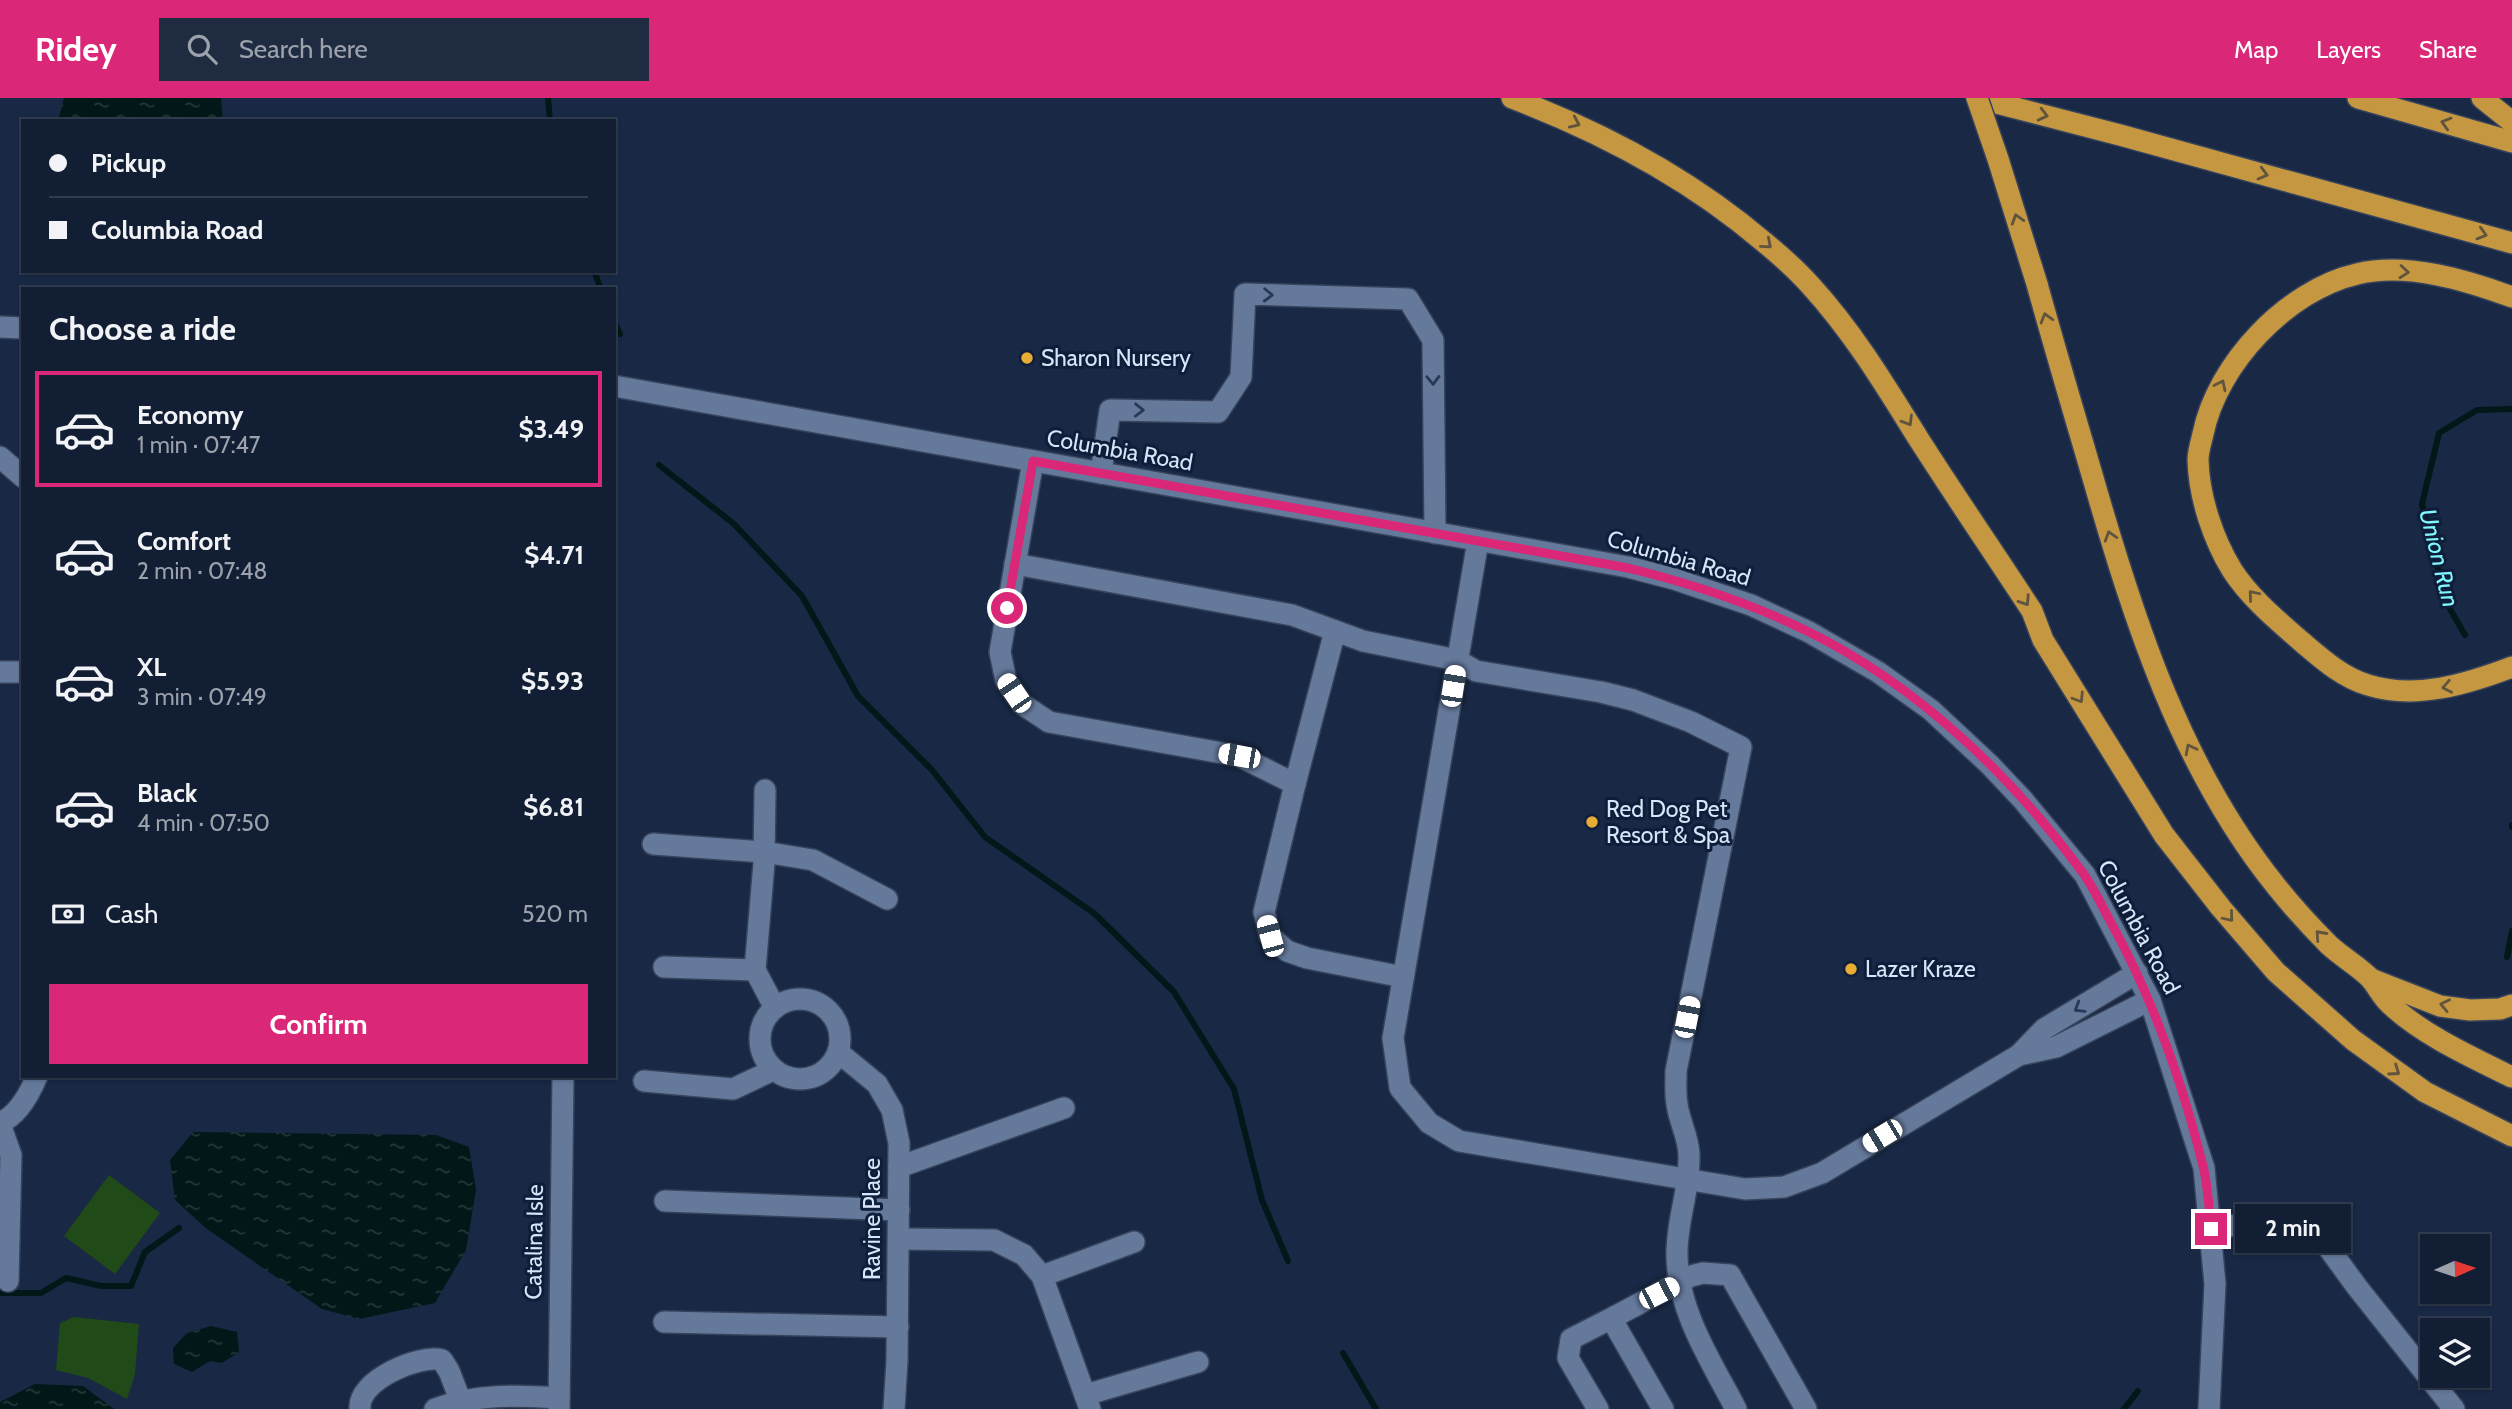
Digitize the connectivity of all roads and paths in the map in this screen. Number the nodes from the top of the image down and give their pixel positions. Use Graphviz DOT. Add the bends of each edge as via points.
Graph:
graph roads {
  1 [pos="1512,98"];
  2 [pos="1977,98"];
  3 [pos="2358,98"];
  4 [pos="2482,98"];
  5 [pos="2512,122"];
  6 [pos="2512,142"];
  7 [pos="2512,243"];
  8 [pos="2512,297"];
  9 [pos="0,327"];
  10 [pos="21,328"];
  11 [pos="616,386"];
  12 [pos="0,458"];
  13 [pos="1033,461"];
  14 [pos="1101,473"];
  15 [pos="21,475"];
  16 [pos="1435,533"];
  17 [pos="1478,541"];
  18 [pos="1015,564"];
  19 [pos="1335,631"];
  20 [pos="1457,660"];
  21 [pos="2512,667"];
  22 [pos="0,671"];
  23 [pos="21,672"];
  24 [pos="1295,784"];
  25 [pos="765,790"];
  26 [pos="653,844"];
  27 [pos="764,852"];
  28 [pos="887,899"];
  29 [pos="664,967"];
  30 [pos="755,970"];
  31 [pos="2137,973"];
  32 [pos="1403,977"];
  33 [pos="2371,979"];
  34 [pos="2150,1000"];
  35 [pos="2512,1005"];
  36 [pos="775,1008"];
  37 [pos="838,1052"];
  38 [pos="2019,1055"];
  39 [pos="774,1070"];
  40 [pos="2512,1077"];
  41 [pos="36,1078"];
  42 [pos="563,1078"];
  43 [pos="644,1081"];
  44 [pos="1064,1108"];
  45 [pos="0,1123"];
  46 [pos="2512,1136"];
  47 [pos="899,1167"];
  48 [pos="1689,1179"];
  49 [pos="665,1201"];
  50 [pos="899,1210"];
  51 [pos="2211,1229"];
  52 [pos="899,1240"];
  53 [pos="1134,1242"];
  54 [pos="1042,1276"];
  55 [pos="8,1281"];
  56 [pos="1681,1282"];
  57 [pos="1614,1317"];
  58 [pos="664,1322"];
  59 [pos="898,1326"];
  60 [pos="1198,1362"];
  61 [pos="461,1402"];
  62 [pos="1088,1402"];
  63 [pos="559,1404"];
  64 [pos="360,1409"];
  65 [pos="435,1409"];
  66 [pos="894,1409"];
  67 [pos="1598,1409"];
  68 [pos="1663,1409"];
  69 [pos="1736,1409"];
  70 [pos="1806,1409"];
  71 [pos="2209,1409"];
  72 [pos="2454,1409"];
  1 -- 46 [label="highway, one-way" via="1584,127 1667,171 1738,219 1811,285 1887,385 2032,611 2043,640 2164,835 2228,916 2277,972 2353,1040 2425,1092"];
  2 -- 7 [label="highway, one-way"];
  33 -- 2 [label="highway, one-way, bridge" via="2330,946 2276,886 2225,813 2175,719 2109,536 2037,284"];
  6 -- 3 [label="highway, one-way"];
  4 -- 5 [label="highway"];
  21 -- 8 [label="highway, one-way" via="2472,682 2403,691 2368,685 2332,668 2270,614 2233,570 2207,516 2198,459 2207,415 2229,370 2271,321 2316,289 2357,274 2398,271 2443,277"];
  9 -- 10 [label="street"];
  11 -- 13 [label="street, Columbia Road"];
  12 -- 15 [label="street"];
  13 -- 14 [label="street, Columbia Road"];
  13 -- 18 [label="street"];
  14 -- 16 [label="street, Columbia Road"];
  14 -- 16 [label="street, one-way" via="1110,410 1218,412 1241,377 1245,294 1408,299 1433,340"];
  16 -- 17 [label="street, Columbia Road"];
  17 -- 20 [label="street"];
  17 -- 31 [label="street, Columbia Road" via="1674,579 1751,605 1878,672 1931,710 2023,800 2085,875"];
  18 -- 19 [label="street" via="1292,615"];
  18 -- 24 [label="street" via="1000,652 1006,681 1022,704 1049,722 1239,756"];
  19 -- 20 [label="street"];
  19 -- 24 [label="street"];
  20 -- 32 [label="street"];
  20 -- 48 [label="street" via="1476,671 1633,701 1741,747 1676,1071 1677,1104 1690,1151"];
  22 -- 23 [label="street"];
  24 -- 32 [label="street" via="1264,912 1270,936 1287,951 1307,958"];
  25 -- 27 [label="street"];
  26 -- 27 [label="street"];
  27 -- 28 [label="street" via="813,860"];
  27 -- 30 [label="street"];
  29 -- 30 [label="street"];
  30 -- 36 [label="street"];
  31 -- 34 [label="street, Columbia Road"];
  31 -- 38 [label="street, one-way" via="2044,1029"];
  32 -- 48 [label="street" via="1393,1038 1401,1088 1429,1123 1459,1141"];
  35 -- 33 [label="highway, one-way" via="2470,1010 2440,1006"];
  33 -- 40 [label="highway" via="2387,1000 2419,1026"];
  34 -- 38 [label="street" via="2056,1047"];
  34 -- 51 [label="street, Columbia Road" via="2204,1168"];
  36 -- 37 [label="street" via="798,999 824,1007 839,1031"];
  36 -- 39 [label="street" via="760,1037 761,1052"];
  37 -- 39 [label="street" via="822,1073 810,1079 791,1078"];
  37 -- 47 [label="street, Ravine Place" via="877,1084 892,1110"];
  38 -- 48 [label="street" via="1822,1172 1784,1187 1745,1189"];
  39 -- 43 [label="street" via="733,1089"];
  41 -- 45 [label="street" via="23,1102"];
  42 -- 63 [label="street, Catalina Isle"];
  44 -- 47 [label="street"];
  45 -- 55 [label="street" via="11,1155"];
  47 -- 50 [label="street, Ravine Place"];
  48 -- 56 [label="street" via="1678,1236"];
  49 -- 50 [label="street"];
  50 -- 52 [label="street, Ravine Place"];
  51 -- 71 [label="street, Columbia Road" via="2215,1284"];
  51 -- 72 [label="street" via="2281,1218 2301,1224 2322,1239"];
  52 -- 54 [label="street" via="994,1240 1024,1255"];
  52 -- 59 [label="street, Ravine Place"];
  53 -- 54 [label="street"];
  54 -- 62 [label="street"];
  56 -- 57 [label="street"];
  56 -- 69 [label="street" via="1687,1315"];
  56 -- 70 [label="street" via="1703,1273 1730,1275"];
  57 -- 67 [label="street" via="1571,1339 1568,1358"];
  57 -- 68 [label="street"];
  58 -- 59 [label="street"];
  59 -- 66 [label="street, Ravine Place"];
  60 -- 62 [label="street"];
  61 -- 63 [label="street" via="482,1398"];
  61 -- 64 [label="street" via="449,1371 435,1358 375,1381 362,1397"];
  61 -- 65 [label="street"];
}
